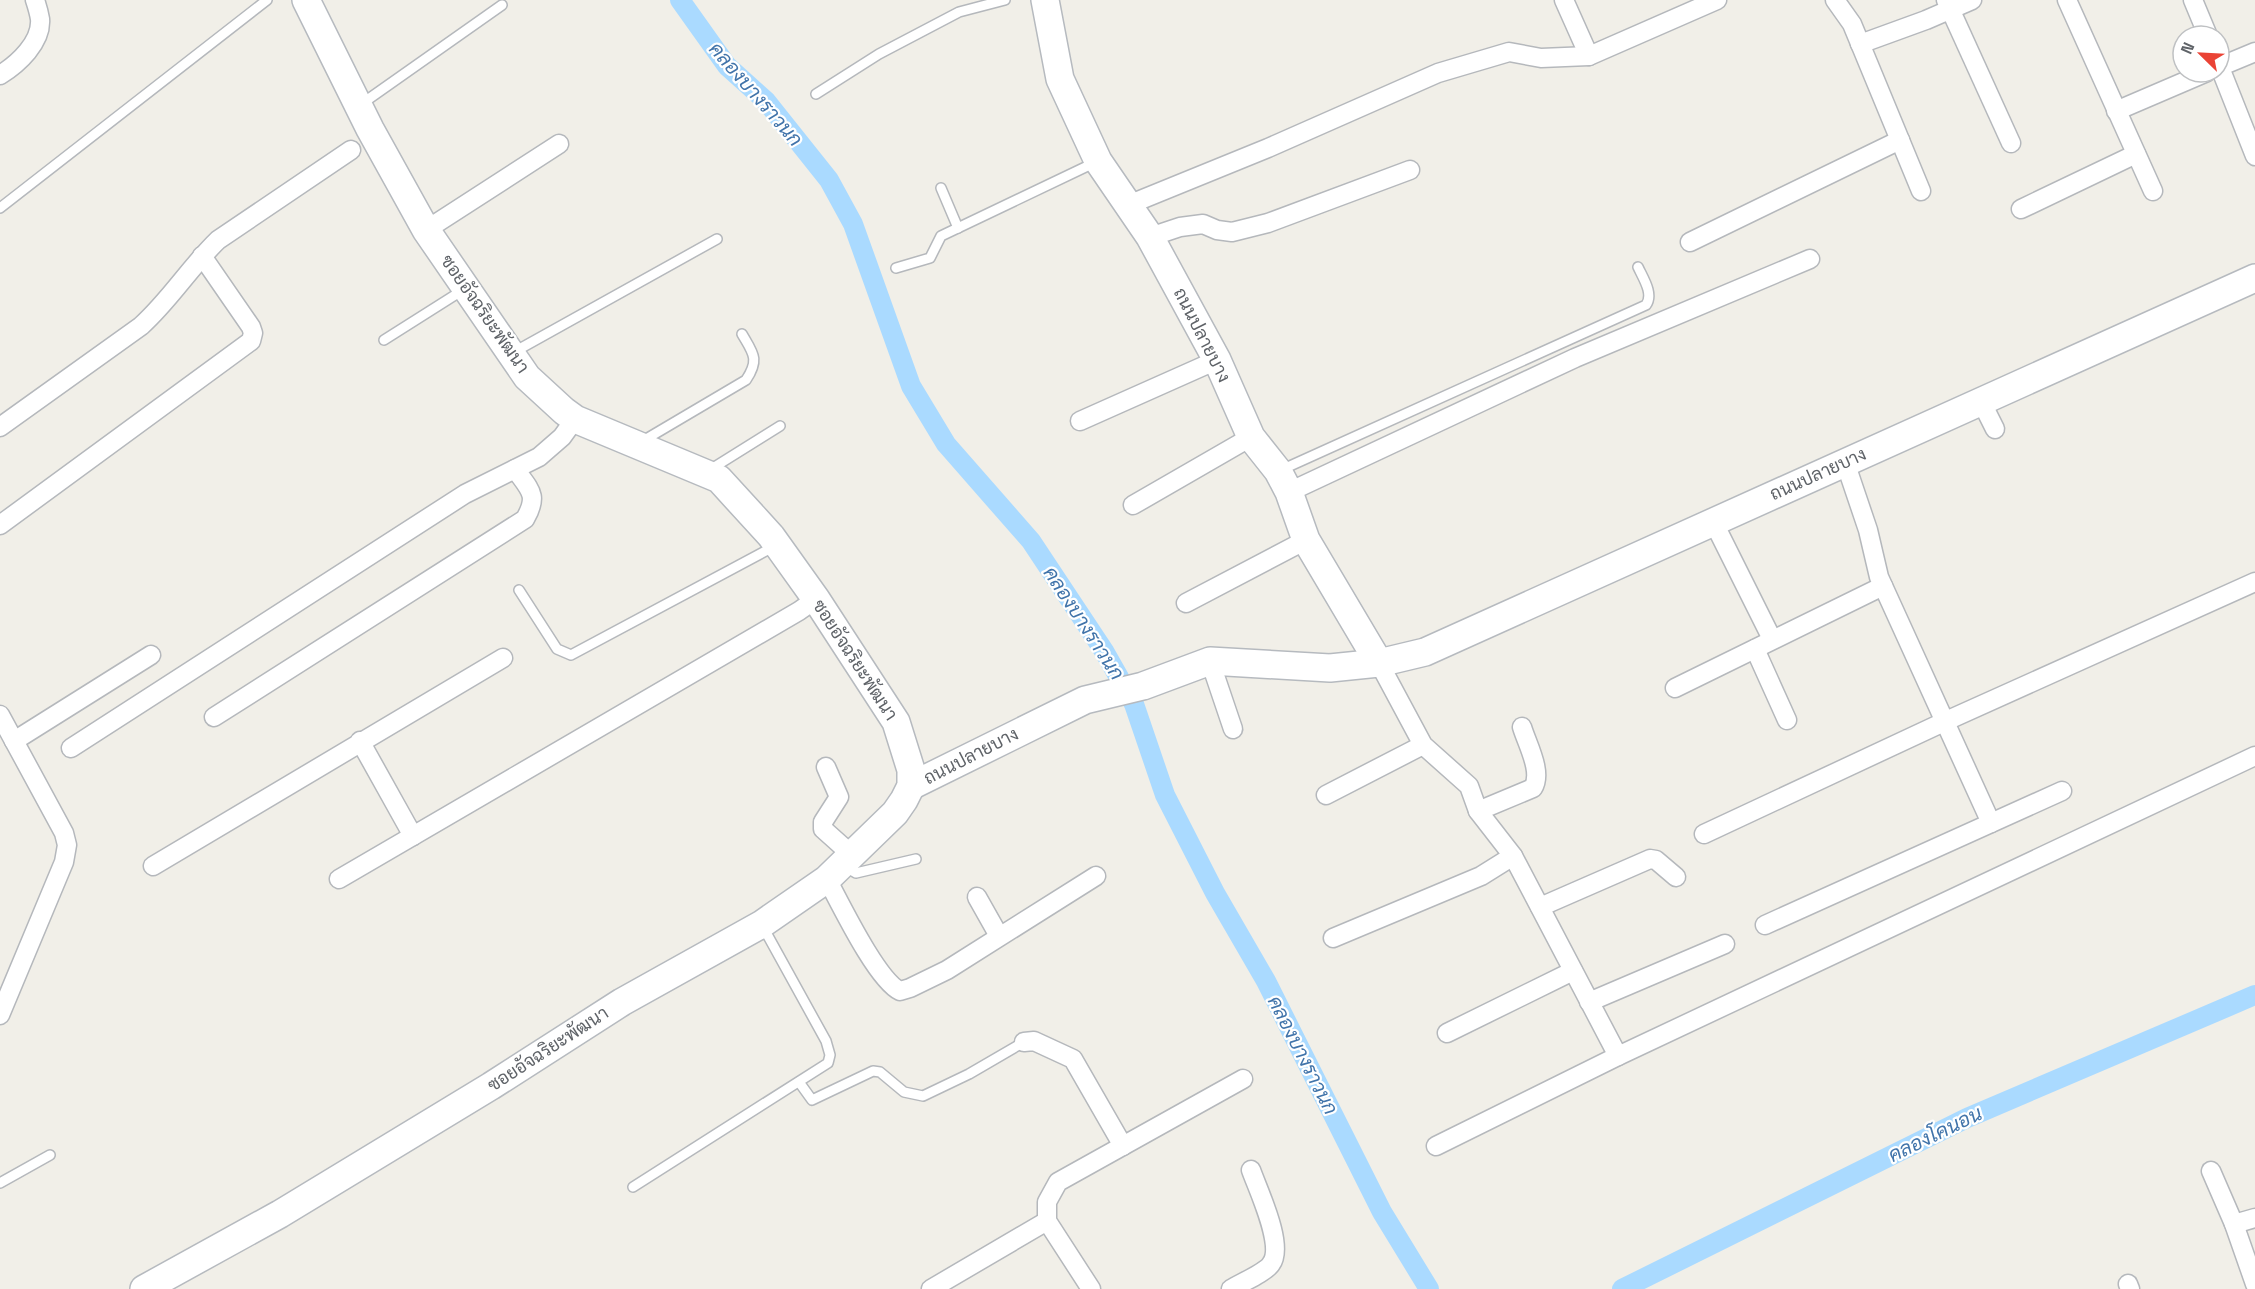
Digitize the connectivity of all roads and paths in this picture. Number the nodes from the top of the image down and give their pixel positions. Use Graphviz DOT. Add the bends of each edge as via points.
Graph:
graph roads {
  1 [pos="35,0"];
  2 [pos="267,0"];
  3 [pos="306,0"];
  4 [pos="1005,0"];
  5 [pos="1564,0"];
  6 [pos="1835,0"];
  7 [pos="1972,0"];
  8 [pos="2067,0"];
  9 [pos="2193,0"];
  10 [pos="1047,1"];
  11 [pos="1709,2"];
  12 [pos="502,5"];
  13 [pos="1948,5"];
  14 [pos="2203,24"];
  15 [pos="1860,44"];
  16 [pos="2255,52"];
  17 [pos="1588,56"];
  18 [pos="2231,61"];
  19 [pos="0,75"];
  20 [pos="2179,84"];
  21 [pos="2226,84"];
  22 [pos="816,94"];
  23 [pos="358,106"];
  24 [pos="2116,111"];
  25 [pos="1899,140"];
  26 [pos="2011,143"];
  27 [pos="559,144"];
  28 [pos="351,150"];
  29 [pos="2136,154"];
  30 [pos="2255,156"];
  31 [pos="1098,160"];
  32 [pos="1410,170"];
  33 [pos="941,188"];
  34 [pos="1921,191"];
  35 [pos="2152,191"];
  36 [pos="1128,205"];
  37 [pos="0,208"];
  38 [pos="2021,209"];
  39 [pos="957,228"];
  40 [pos="426,230"];
  41 [pos="1150,237"];
  42 [pos="717,239"];
  43 [pos="1690,242"];
  44 [pos="202,256"];
  45 [pos="1810,259"];
  46 [pos="1638,267"];
  47 [pos="896,268"];
  48 [pos="2255,278"];
  49 [pos="467,287"];
  50 [pos="742,334"];
  51 [pos="384,339"];
  52 [pos="512,353"];
  53 [pos="1217,360"];
  54 [pos="1981,401"];
  55 [pos="575,418"];
  56 [pos="1080,421"];
  57 [pos="780,426"];
  58 [pos="0,427"];
  59 [pos="1995,429"];
  60 [pos="1251,437"];
  61 [pos="639,444"];
  62 [pos="1845,462"];
  63 [pos="516,469"];
  64 [pos="706,472"];
  65 [pos="1283,482"];
  66 [pos="1133,506"];
  67 [pos="1713,521"];
  68 [pos="0,525"];
  69 [pos="1306,540"];
  70 [pos="777,544"];
  71 [pos="2255,582"];
  72 [pos="1883,586"];
  73 [pos="519,590"];
  74 [pos="816,599"];
  75 [pos="1186,603"];
  76 [pos="1772,639"];
  77 [pos="1755,649"];
  78 [pos="151,655"];
  79 [pos="503,658"];
  80 [pos="1210,661"];
  81 [pos="1379,663"];
  82 [pos="1675,688"];
  83 [pos="0,715"];
  84 [pos="214,717"];
  85 [pos="1787,720"];
  86 [pos="1946,721"];
  87 [pos="1522,727"];
  88 [pos="1233,729"];
  89 [pos="14,741"];
  90 [pos="360,741"];
  91 [pos="1423,745"];
  92 [pos="70,748"];
  93 [pos="2255,756"];
  94 [pos="826,766"];
  95 [pos="911,786"];
  96 [pos="2062,791"];
  97 [pos="1326,795"];
  98 [pos="1478,811"];
  99 [pos="1992,823"];
  100 [pos="1704,834"];
  101 [pos="413,836"];
  102 [pos="1513,856"];
  103 [pos="916,859"];
  104 [pos="153,866"];
  105 [pos="840,866"];
  106 [pos="1096,876"];
  107 [pos="1676,877"];
  108 [pos="339,879"];
  109 [pos="977,897"];
  110 [pos="1540,907"];
  111 [pos="762,924"];
  112 [pos="1765,925"];
  113 [pos="999,936"];
  114 [pos="1333,938"];
  115 [pos="1725,944"];
  116 [pos="1573,971"];
  117 [pos="1589,1002"];
  118 [pos="0,1015"];
  119 [pos="1447,1033"];
  120 [pos="1024,1042"];
  121 [pos="1618,1056"];
  122 [pos="1243,1079"];
  123 [pos="799,1082"];
  124 [pos="1123,1146"];
  125 [pos="1436,1146"];
  126 [pos="50,1155"];
  127 [pos="1251,1170"];
  128 [pos="2211,1171"];
  129 [pos="0,1183"];
  130 [pos="633,1187"];
  131 [pos="2255,1218"];
  132 [pos="1047,1221"];
  133 [pos="2234,1224"];
  134 [pos="2255,1284"];
  135 [pos="144,1289"];
  136 [pos="931,1289"];
  137 [pos="1091,1289"];
  138 [pos="1231,1289"];
  1 -- 19 [label="street" via="40,20 33,43 13,67"];
  2 -- 37 [label="lane"];
  3 -- 23 [label="street, ซอยอัจฉริยะพัฒนา"];
  4 -- 22 [label="lane" via="959,12 879,54"];
  5 -- 17 [label="street"];
  6 -- 15 [label="street"];
  7 -- 13 [label="street"];
  8 -- 24 [label="street"];
  9 -- 14 [label="street"];
  10 -- 31 [label="street, ถนนปลายบาง" via="1060,79"];
  11 -- 17 [label="street"];
  12 -- 23 [label="lane"];
  13 -- 15 [label="street"];
  13 -- 26 [label="street"];
  15 -- 25 [label="street"];
  16 -- 18 [label="street"];
  17 -- 36 [label="street" via="1541,58 1509,52 1438,73"];
  20 -- 24 [label="street"];
  21 -- 30 [label="street"];
  23 -- 40 [label="street, ซอยอัจฉริยะพัฒนา"];
  24 -- 29 [label="street"];
  25 -- 34 [label="street"];
  25 -- 43 [label="street"];
  27 -- 40 [label="street"];
  28 -- 44 [label="street" via="218,240"];
  29 -- 35 [label="street"];
  29 -- 38 [label="street"];
  31 -- 36 [label="street, ถนนปลายบาง"];
  31 -- 39 [label="lane"];
  32 -- 41 [label="street" via="1268,223 1232,232 1203,224"];
  33 -- 39 [label="lane"];
  36 -- 41 [label="street, ถนนปลายบาง"];
  39 -- 47 [label="lane" via="941,236 930,258"];
  40 -- 49 [label="street, ซอยอัจฉริยะพัฒนา"];
  41 -- 53 [label="street, ถนนปลายบาง"];
  42 -- 52 [label="lane"];
  44 -- 58 [label="street" via="159,310 141,326"];
  44 -- 68 [label="street" via="251,327 251,341"];
  45 -- 65 [label="street"];
  46 -- 65 [label="lane" via="1649,292 1646,305"];
  48 -- 54 [label="street, ถนนปลายบาง"];
  49 -- 51 [label="lane"];
  49 -- 52 [label="street, ซอยอัจฉริยะพัฒนา"];
  50 -- 61 [label="lane" via="755,363 746,380"];
  52 -- 55 [label="street, ซอยอัจฉริยะพัฒนา" via="527,377"];
  53 -- 56 [label="street"];
  53 -- 60 [label="street, ถนนปลายบาง"];
  54 -- 59 [label="street"];
  54 -- 62 [label="street, ถนนปลายบาง"];
  55 -- 61 [label="street, ซอยอัจฉริยะพัฒนา"];
  55 -- 63 [label="street" via="562,437 539,457"];
  57 -- 64 [label="lane"];
  60 -- 65 [label="street, ถนนปลายบาง"];
  60 -- 66 [label="street"];
  61 -- 64 [label="street, ซอยอัจฉริยะพัฒนา"];
  62 -- 67 [label="street, ถนนปลายบาง"];
  62 -- 72 [label="street"];
  63 -- 84 [label="street" via="534,498 525,519"];
  63 -- 92 [label="street" via="465,494"];
  64 -- 70 [label="street, ซอยอัจฉริยะพัฒนา" via="720,479"];
  65 -- 69 [label="street, ถนนปลายบาง"];
  67 -- 76 [label="street"];
  67 -- 81 [label="street, ถนนปลายบาง" via="1425,652"];
  69 -- 75 [label="street"];
  69 -- 81 [label="street, ถนนปลายบาง"];
  70 -- 73 [label="lane" via="571,656 557,650"];
  70 -- 74 [label="street, ซอยอัจฉริยะพัฒนา"];
  71 -- 86 [label="street"];
  72 -- 76 [label="street"];
  72 -- 86 [label="street"];
  74 -- 95 [label="street, ซอยอัจฉริยะพัฒนา" via="896,722 911,770"];
  74 -- 101 [label="street"];
  76 -- 77 [label="street"];
  77 -- 82 [label="street"];
  77 -- 85 [label="street"];
  78 -- 89 [label="street"];
  79 -- 90 [label="street"];
  80 -- 81 [label="street, ถนนปลายบาง" via="1330,668"];
  80 -- 88 [label="street"];
  80 -- 95 [label="street, ถนนปลายบาง" via="1143,686 1085,700"];
  81 -- 91 [label="street"];
  83 -- 89 [label="street"];
  86 -- 99 [label="street"];
  86 -- 100 [label="street"];
  87 -- 98 [label="street" via="1536,783 1533,788"];
  89 -- 118 [label="street" via="67,845 64,862"];
  90 -- 101 [label="street"];
  90 -- 104 [label="street"];
  91 -- 97 [label="street"];
  91 -- 98 [label="street" via="1468,786"];
  93 -- 121 [label="street"];
  94 -- 105 [label="street" via="839,797 823,822 823,829"];
  95 -- 105 [label="street, ซอยอัจฉริยะพัฒนา" via="895,813"];
  96 -- 99 [label="street"];
  98 -- 102 [label="street"];
  99 -- 112 [label="street"];
  101 -- 108 [label="street"];
  102 -- 110 [label="street"];
  102 -- 114 [label="street" via="1481,876"];
  103 -- 105 [label="lane" via="856,873"];
  105 -- 111 [label="street, ซอยอัจฉริยะพัฒนา"];
  105 -- 113 [label="street" via="879,971 891,987 900,991 947,970"];
  106 -- 113 [label="street"];
  107 -- 110 [label="street" via="1650,859"];
  109 -- 113 [label="street"];
  110 -- 116 [label="street"];
  111 -- 123 [label="lane" via="830,1055 828,1063"];
  111 -- 135 [label="street, ซอยอัจฉริยะพัฒนา" via="622,1002 280,1214"];
  115 -- 117 [label="street"];
  116 -- 117 [label="street"];
  116 -- 119 [label="street"];
  117 -- 121 [label="street"];
  120 -- 123 [label="lane" via="923,1096 904,1092 880,1072 873,1071 812,1100"];
  120 -- 124 [label="street" via="1034,1041 1073,1059"];
  121 -- 125 [label="street"];
  122 -- 124 [label="street"];
  123 -- 130 [label="lane"];
  124 -- 132 [label="street" via="1058,1182 1047,1202"];
  126 -- 129 [label="lane"];
  127 -- 138 [label="street" via="1275,1239 1275,1256 1271,1266"];
  128 -- 133 [label="street"];
  131 -- 133 [label="street"];
  132 -- 136 [label="street"];
  132 -- 137 [label="street"];
  133 -- 134 [label="street"];
}
